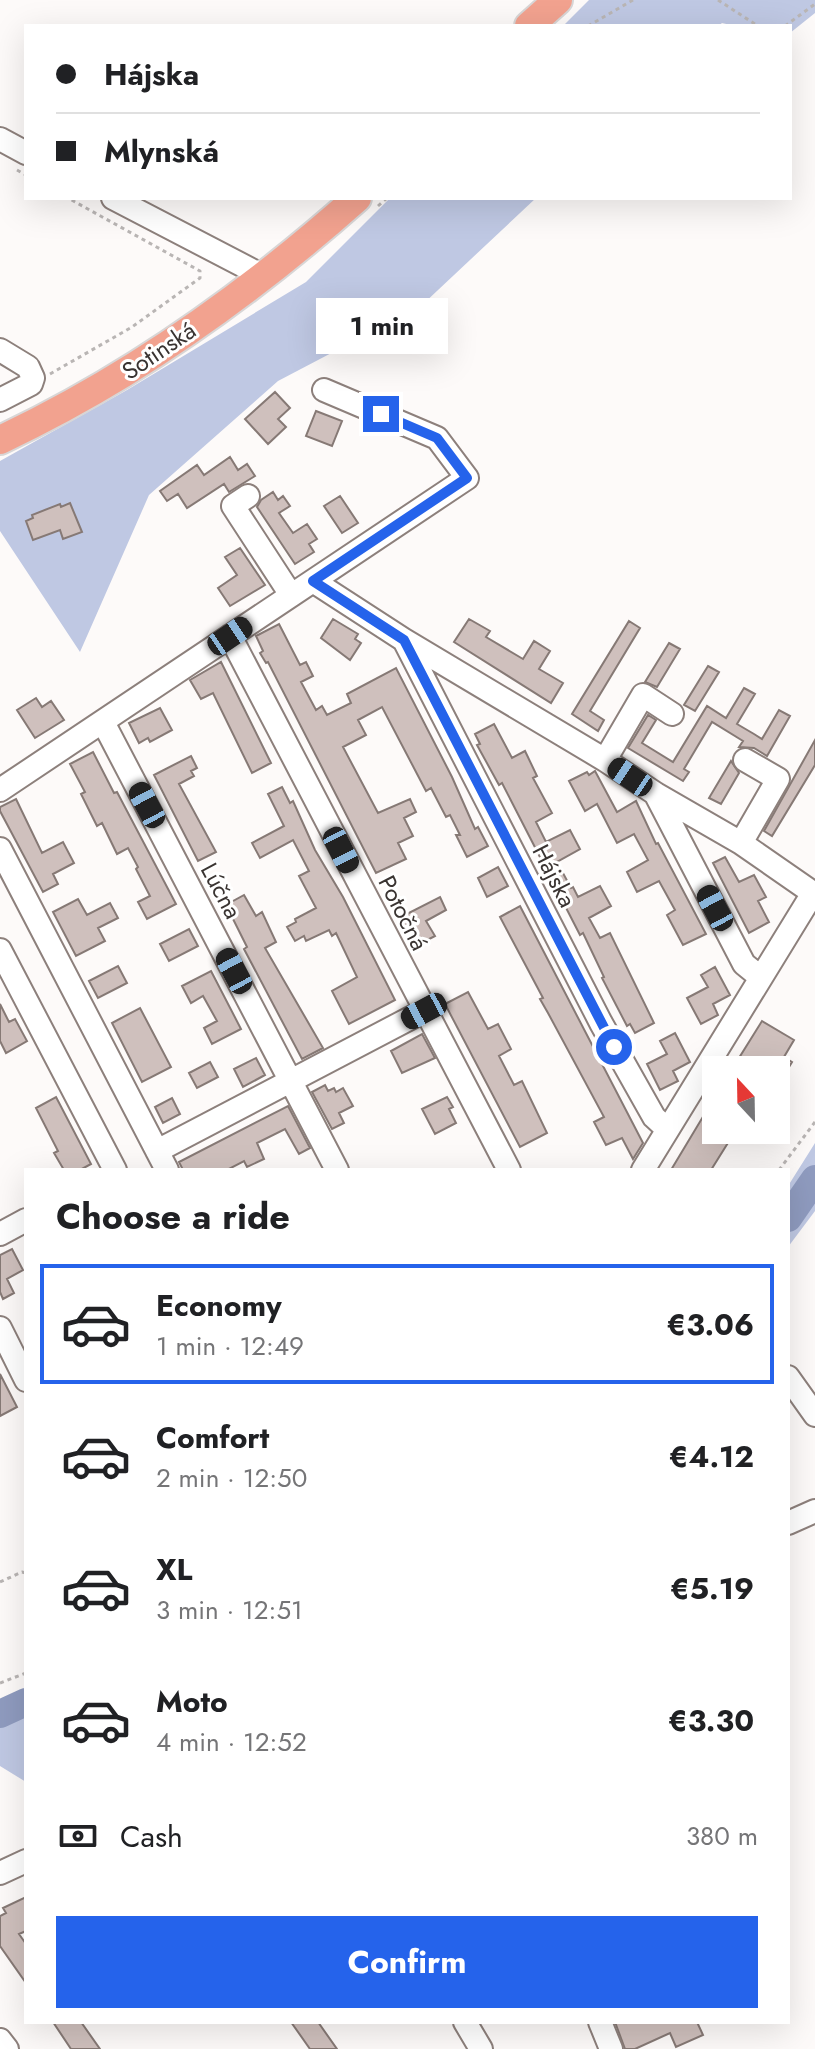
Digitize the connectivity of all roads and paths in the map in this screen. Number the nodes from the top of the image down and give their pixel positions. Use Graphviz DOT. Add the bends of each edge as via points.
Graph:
graph roads {
  1 [pos="558,0"];
  2 [pos="633,0"];
  3 [pos="718,0"];
  4 [pos="815,4"];
  5 [pos="531,24"];
  6 [pos="591,24"];
  7 [pos="755,24"];
  8 [pos="788,24"];
  9 [pos="0,139"];
  10 [pos="24,152"];
  11 [pos="72,200"];
  12 [pos="117,200"];
  13 [pos="355,200"];
  14 [pos="263,276"];
  15 [pos="0,350"];
  16 [pos="31,384"];
  17 [pos="324,390"];
  18 [pos="0,400"];
  19 [pos="0,440"];
  20 [pos="248,496"];
  21 [pos="313,581"];
  22 [pos="291,595"];
  23 [pos="230,636"];
  24 [pos="404,640"];
  25 [pos="459,673"];
  26 [pos="435,700"];
  27 [pos="672,714"];
  28 [pos="103,722"];
  29 [pos="605,760"];
  30 [pos="745,760"];
  31 [pos="0,790"];
  32 [pos="656,794"];
  33 [pos="712,826"];
  34 [pos="741,843"];
  35 [pos="0,849"];
  36 [pos="686,852"];
  37 [pos="0,950"];
  38 [pos="760,977"];
  39 [pos="424,1011"];
  40 [pos="291,1082"];
  41 [pos="815,1122"];
  42 [pos="667,1129"];
  43 [pos="162,1160"];
  44 [pos="114,1168"];
  45 [pos="336,1168"];
  46 [pos="508,1168"];
  47 [pos="644,1168"];
  48 [pos="780,1168"];
  49 [pos="24,1221"];
  50 [pos="0,1234"];
  51 [pos="0,1328"];
  52 [pos="24,1376"];
  53 [pos="790,1380"];
  54 [pos="815,1415"];
  55 [pos="815,1511"];
  56 [pos="790,1522"];
  57 [pos="24,1572"];
  58 [pos="0,1582"];
  59 [pos="24,1674"];
  60 [pos="0,1683"];
  61 [pos="24,1862"];
  62 [pos="0,1873"];
  63 [pos="466,2024"];
  64 [pos="601,2024"];
  65 [pos="0,2040"];
  66 [pos="7,2049"];
  67 [pos="481,2049"];
  68 [pos="611,2049"];
  1 -- 5 [label="main road"];
  2 -- 6 [label="path"];
  3 -- 7 [label="path"];
  4 -- 8 [label="path"];
  9 -- 10 [label="street"];
  11 -- 16 [label="path" via="200,271 200,278 132,327"];
  12 -- 14 [label="street"];
  13 -- 14 [label="main road, Sotinská"];
  14 -- 19 [label="main road, Sotinská" via="148,360"];
  15 -- 16 [label="street" via="28,367"];
  16 -- 18 [label="street"];
  17 -- 21 [label="street" via="437,438 467,478"];
  20 -- 22 [label="street" via="233,506"];
  21 -- 22 [label="street"];
  21 -- 24 [label="street"];
  22 -- 23 [label="street"];
  23 -- 28 [label="street"];
  23 -- 39 [label="street, Potočná"];
  24 -- 25 [label="street"];
  24 -- 26 [label="street, Hájska"];
  25 -- 26 [label="street"];
  25 -- 29 [label="street"];
  26 -- 42 [label="street, Hájska" via="601,1023 654,1117"];
  27 -- 29 [label="street" via="643,695"];
  28 -- 31 [label="street"];
  28 -- 40 [label="street, Lúčna"];
  29 -- 32 [label="street"];
  30 -- 34 [label="street" via="778,779"];
  32 -- 33 [label="street"];
  32 -- 36 [label="street"];
  33 -- 34 [label="street"];
  33 -- 36 [label="street"];
  34 -- 38 [label="street" via="813,893"];
  35 -- 43 [label="street"];
  36 -- 38 [label="street" via="744,964"];
  37 -- 44 [label="street"];
  38 -- 42 [label="street"];
  39 -- 40 [label="street"];
  39 -- 46 [label="street, Potočná"];
  40 -- 43 [label="street"];
  40 -- 45 [label="street, Lúčna"];
  41 -- 48 [label="path"];
  42 -- 47 [label="street"];
  49 -- 50 [label="street"];
  51 -- 52 [label="street"];
  53 -- 54 [label="street"];
  55 -- 56 [label="street"];
  57 -- 58 [label="path"];
  59 -- 60 [label="path"];
  61 -- 62 [label="street"];
  63 -- 67 [label="street"];
  64 -- 68 [label="street"];
  65 -- 66 [label="street"];
}
